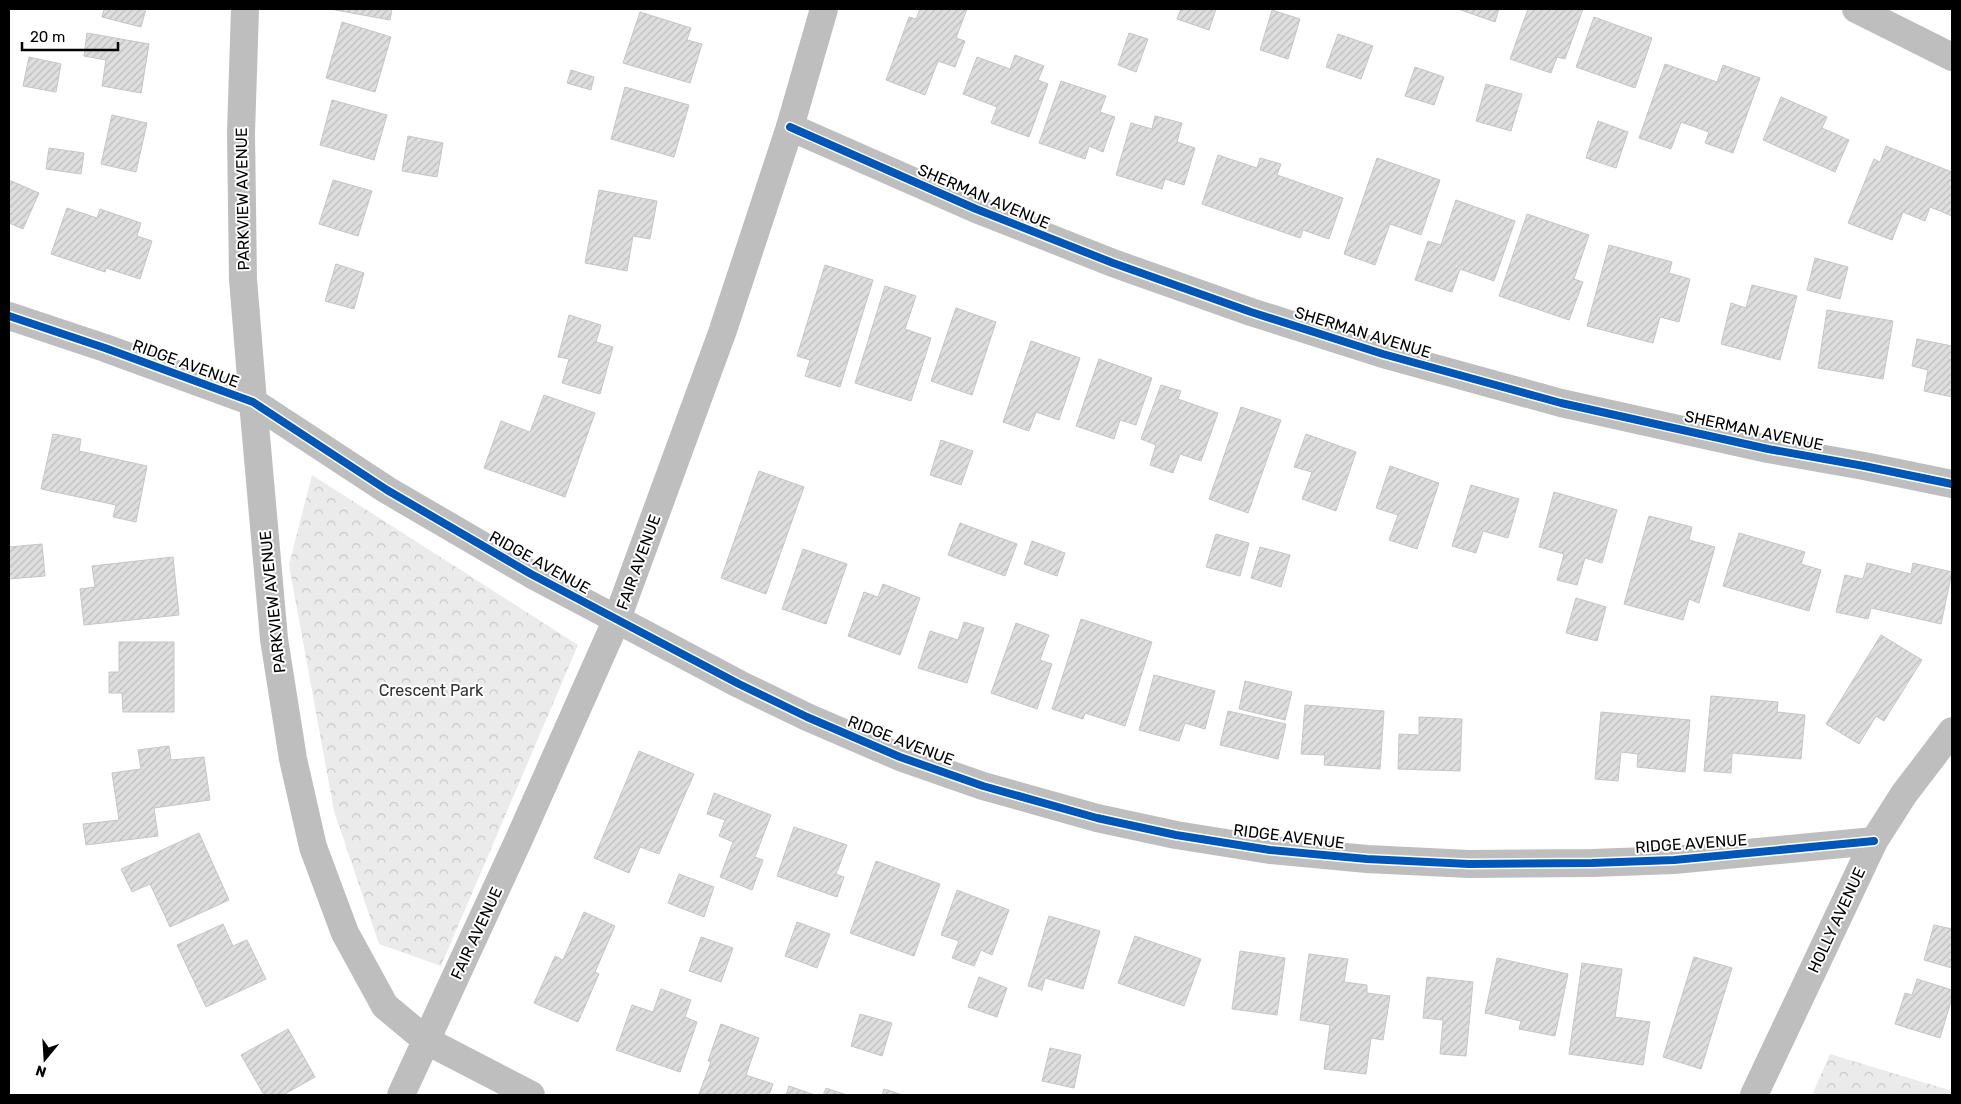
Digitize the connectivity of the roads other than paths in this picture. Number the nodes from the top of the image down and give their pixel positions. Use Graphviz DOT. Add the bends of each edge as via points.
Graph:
graph roads {
  1 [pos="245,9"];
  2 [pos="824,9"];
  3 [pos="1856,9"];
  4 [pos="1952,57"];
  5 [pos="790,128"];
  6 [pos="9,316"];
  7 [pos="253,402"];
  8 [pos="1952,484"];
  9 [pos="617,619"];
  10 [pos="1952,731"];
  11 [pos="1874,841"];
  12 [pos="426,1041"];
  13 [pos="401,1095"];
  14 [pos="531,1095"];
  15 [pos="1754,1095"];
  1 -- 7 [label="street, PARKVIEW AVENUE" via="241,133 243,269"];
  2 -- 5 [label="street, FAIR AVENUE"];
  3 -- 4 [label="street"];
  5 -- 8 [label="street, SHERMAN AVENUE" via="976,209 1113,263 1383,354 1561,402 1768,449"];
  5 -- 9 [label="street, FAIR AVENUE" via="722,333"];
  6 -- 7 [label="street, RIDGE AVENUE"];
  7 -- 9 [label="street, RIDGE AVENUE" via="396,495 531,574"];
  7 -- 12 [label="street, PARKVIEW AVENUE" via="274,639 293,759 313,848 345,933 385,1006"];
  9 -- 11 [label="street, RIDGE AVENUE" via="739,684 900,757 983,786 1097,818 1176,835 1280,851 1469,864 1674,860"];
  9 -- 12 [label="street, FAIR AVENUE"];
  10 -- 11 [label="street, HOLLY AVENUE" via="1904,794"];
  11 -- 15 [label="street, HOLLY AVENUE"];
  12 -- 13 [label="street, FAIR AVENUE"];
  12 -- 14 [label="street, PARKVIEW AVENUE"];
}
